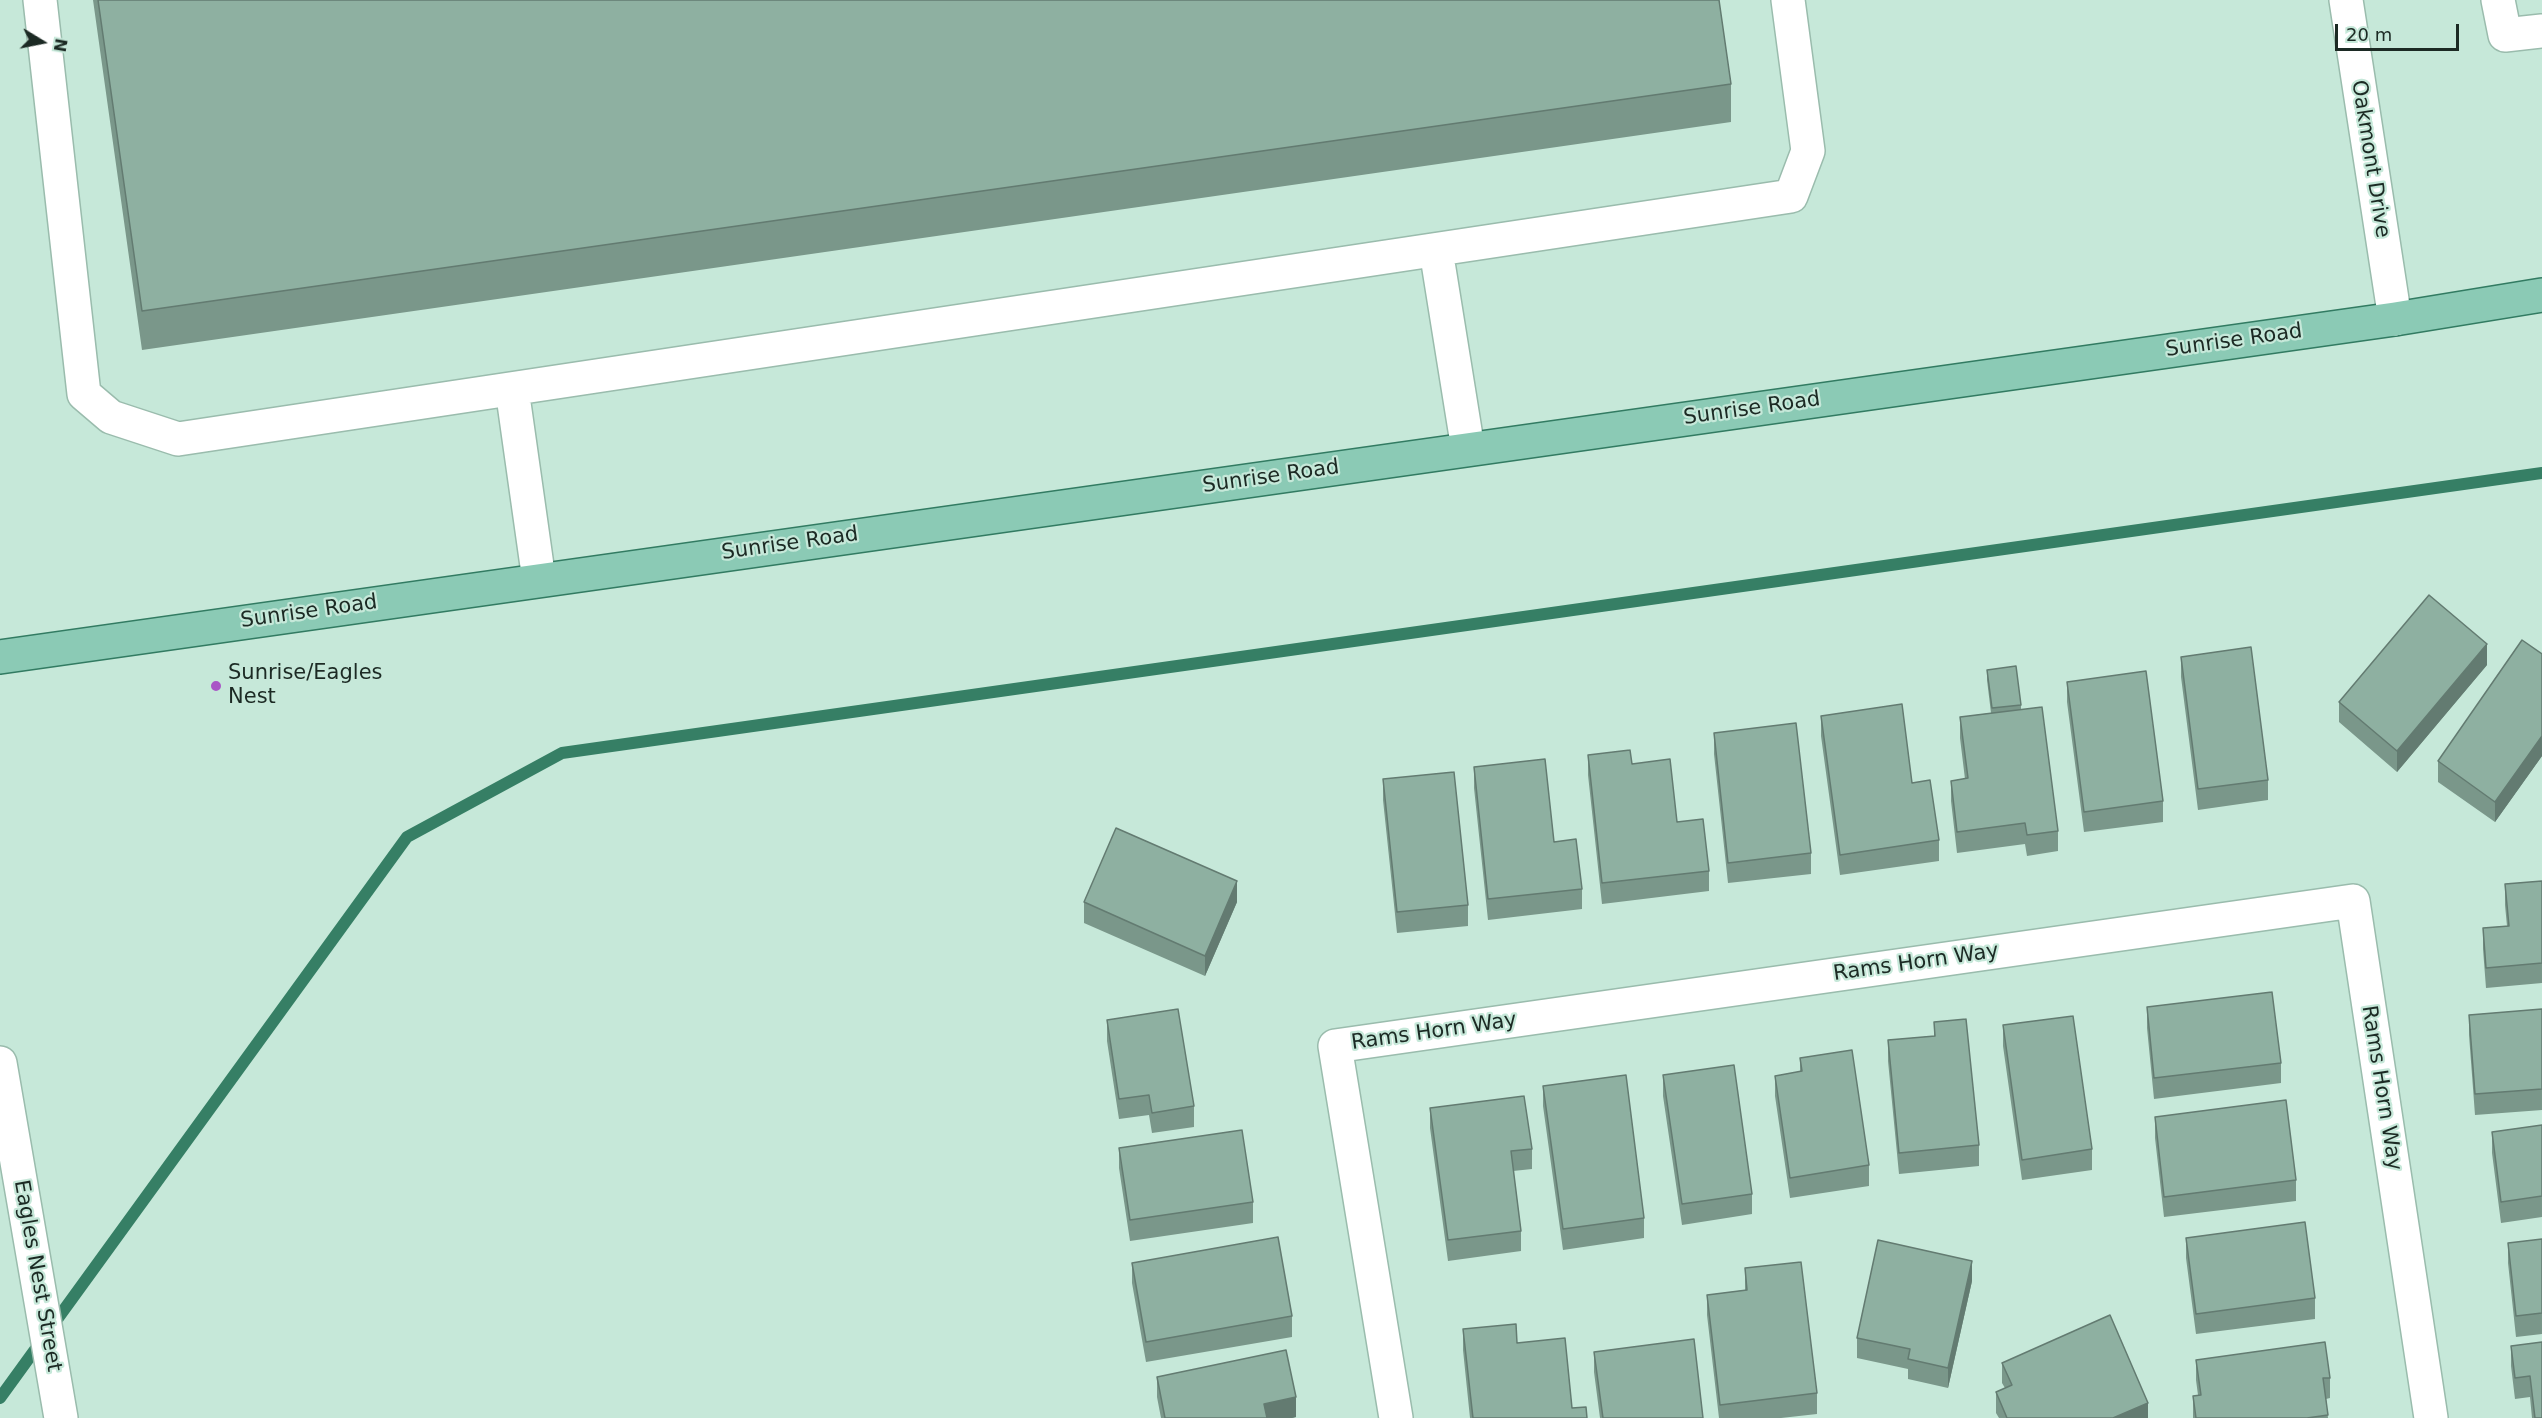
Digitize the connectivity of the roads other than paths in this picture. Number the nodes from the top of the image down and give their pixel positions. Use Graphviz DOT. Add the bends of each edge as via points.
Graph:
graph roads {
  1 [pos="40,0"];
  2 [pos="1788,0"];
  3 [pos="2346,0"];
  4 [pos="2498,0"];
  5 [pos="2542,31"];
  6 [pos="1436,250"];
  7 [pos="2542,295"];
  8 [pos="2395,318"];
  9 [pos="512,389"];
  10 [pos="1468,449"];
  11 [pos="539,580"];
  12 [pos="0,657"];
  13 [pos="0,1064"];
  14 [pos="10,1185"];
  15 [pos="61,1418"];
  16 [pos="1396,1418"];
  17 [pos="2431,1418"];
  1 -- 9 [label="street" via="84,394 111,417 178,440"];
  2 -- 6 [label="street" via="1808,151 1791,196"];
  3 -- 8 [label="street, Oakmont Drive"];
  4 -- 5 [label="street" via="2505,35"];
  6 -- 9 [label="street"];
  6 -- 10 [label="street"];
  7 -- 8 [label="main road, Sunrise Road"];
  8 -- 10 [label="main road, Sunrise Road"];
  9 -- 11 [label="street"];
  10 -- 11 [label="main road, Sunrise Road"];
  11 -- 12 [label="main road, Sunrise Road"];
  13 -- 14 [label="street, Eagles Nest Street"];
  14 -- 15 [label="street, Eagles Nest Street" via="32,1248"];
  16 -- 17 [label="street, Rams Horn Way" via="1335,1046 2353,902"];
}
